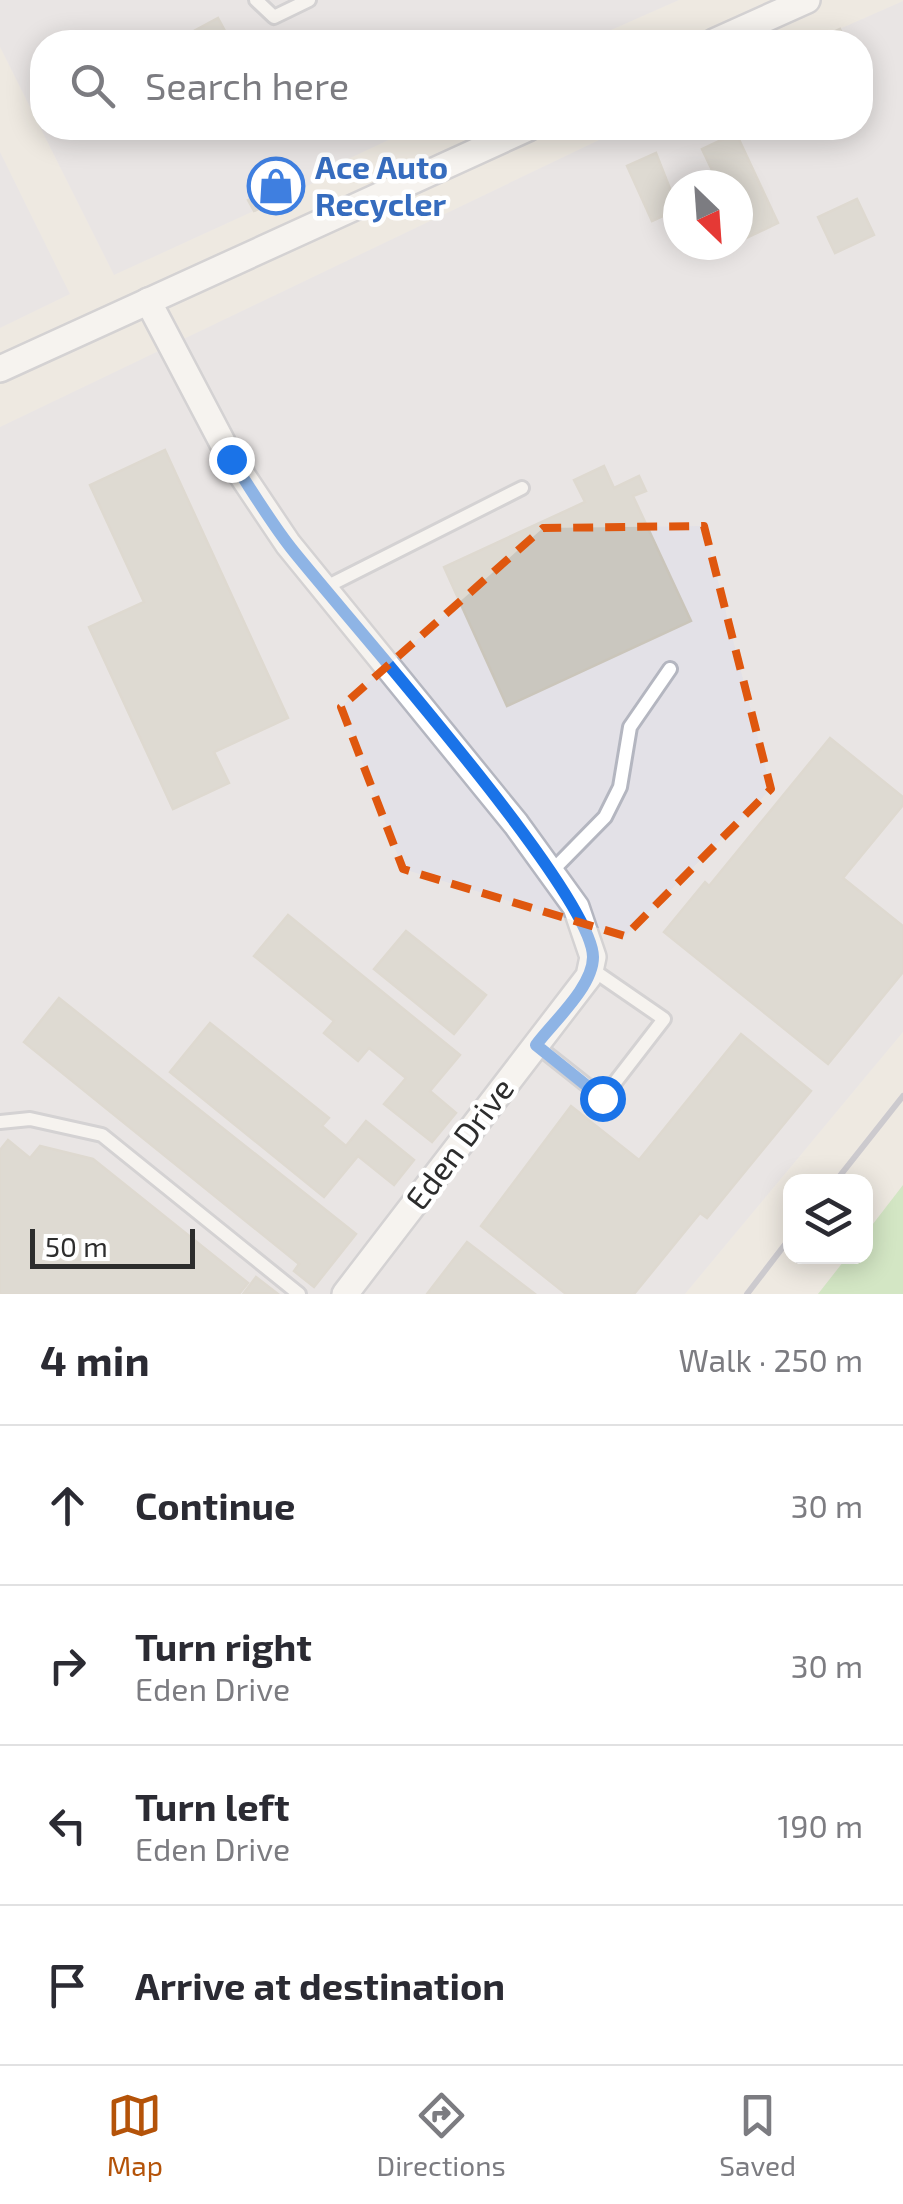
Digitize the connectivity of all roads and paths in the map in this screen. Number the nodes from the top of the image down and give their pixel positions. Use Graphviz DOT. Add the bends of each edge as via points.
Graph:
graph roads {
  1 [pos="256,0"];
  2 [pos="309,0"];
  3 [pos="808,0"];
  4 [pos="741,30"];
  5 [pos="502,140"];
  6 [pos="148,301"];
  7 [pos="0,369"];
  8 [pos="522,488"];
  9 [pos="324,588"];
  10 [pos="670,669"];
  11 [pos="551,872"];
  12 [pos="590,968"];
  13 [pos="536,1045"];
  14 [pos="0,1122"];
  15 [pos="299,1294"];
  16 [pos="345,1294"];
  1 -- 2 [label="lane" via="274,17"];
  3 -- 4 [label="street"];
  5 -- 6 [label="street"];
  6 -- 7 [label="street"];
  6 -- 9 [label="street" via="231,459"];
  8 -- 9 [label="lane"];
  9 -- 11 [label="street"];
  10 -- 11 [label="lane" via="630,726 620,787 605,818"];
  11 -- 12 [label="street" via="576,906 589,938"];
  12 -- 13 [label="street, Eden Drive"];
  12 -- 13 [label="lane" via="664,1019 602,1098"];
  13 -- 16 [label="street, Eden Drive"];
  14 -- 15 [label="lane" via="30,1119 102,1135"];
}
